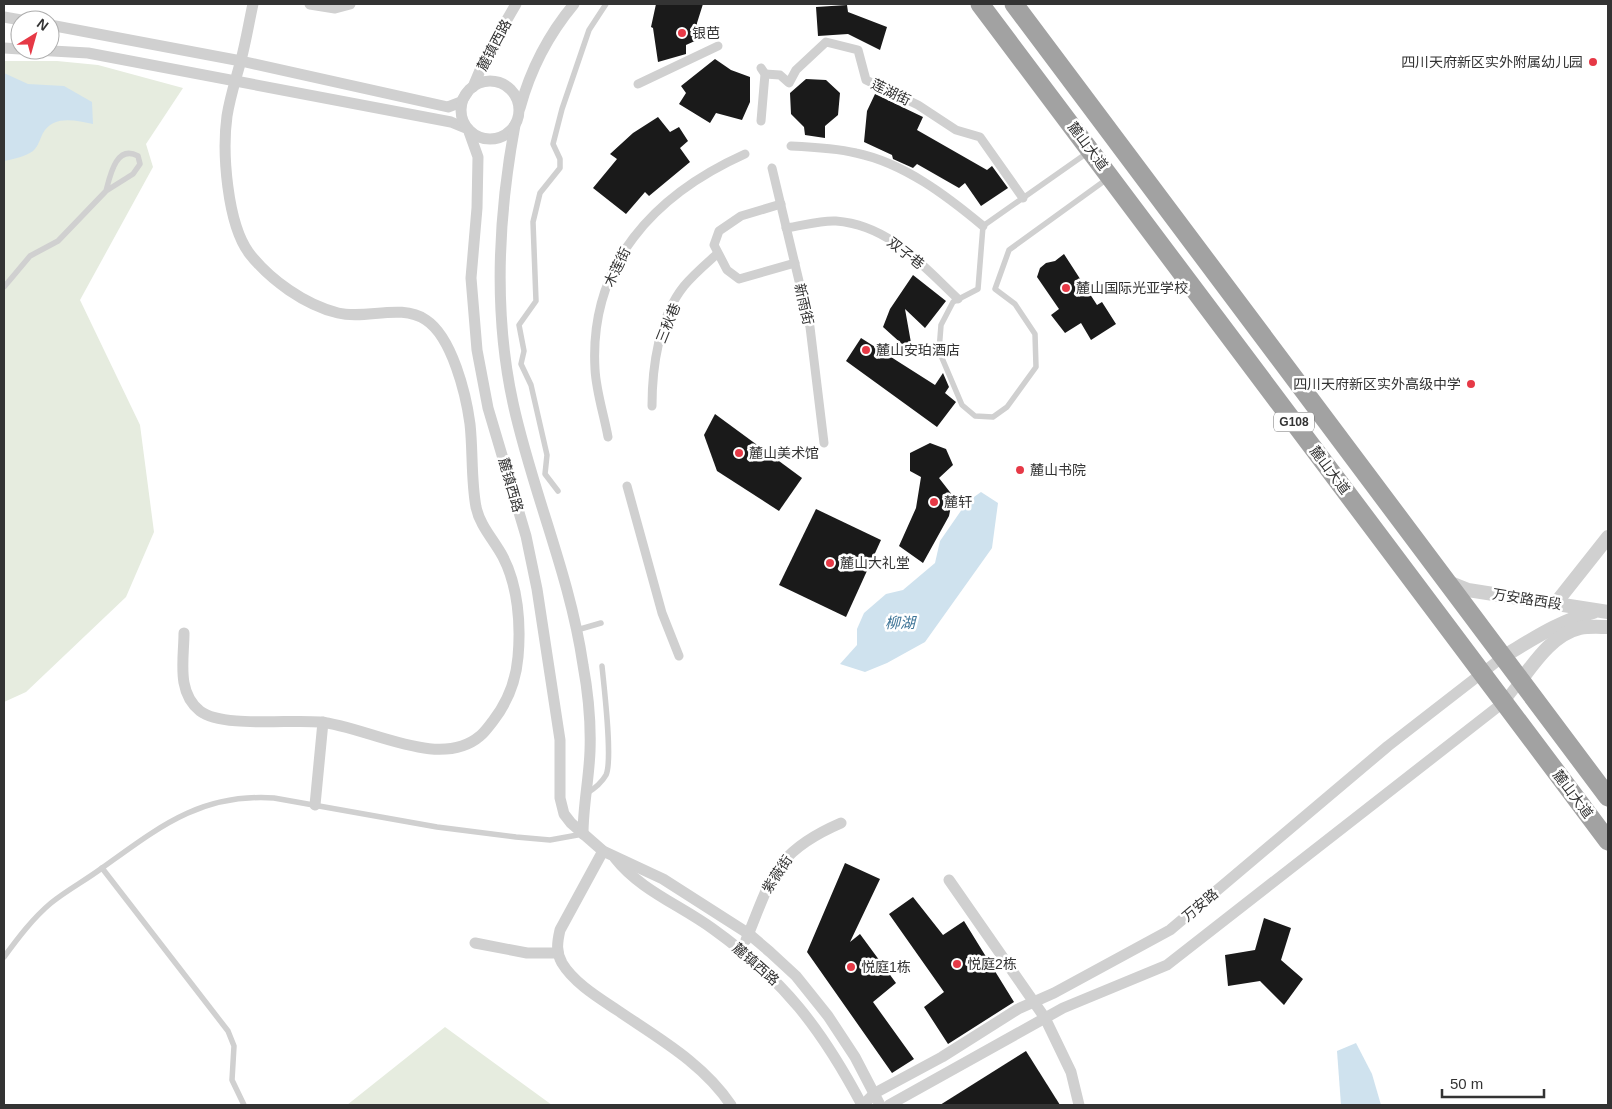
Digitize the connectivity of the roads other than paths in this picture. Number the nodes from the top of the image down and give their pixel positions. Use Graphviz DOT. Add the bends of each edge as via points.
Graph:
graph roads {
  1 [pos="253,4"];
  2 [pos="310,4"];
  3 [pos="350,4"];
  4 [pos="516,4"];
  5 [pos="574,4"];
  6 [pos="606,4"];
  7 [pos="980,4"];
  8 [pos="1014,4"];
  9 [pos="60,27"];
  10 [pos="92,33"];
  11 [pos="718,46"];
  12 [pos="60,51"];
  13 [pos="88,53"];
  14 [pos="240,61"];
  15 [pos="234,80"];
  16 [pos="638,84"];
  17 [pos="470,90"];
  18 [pos="520,110"];
  19 [pos="761,121"];
  20 [pos="515,126"];
  21 [pos="468,129"];
  22 [pos="791,146"];
  23 [pos="1091,150"];
  24 [pos="745,154"];
  25 [pos="772,168"];
  26 [pos="1110,176"];
  27 [pos="106,191"];
  28 [pos="1023,198"];
  29 [pos="780,204"];
  30 [pos="983,226"];
  31 [pos="786,228"];
  32 [pos="717,254"];
  33 [pos="795,264"];
  34 [pos="4,286"];
  35 [pos="958,299"];
  36 [pos="652,406"];
  37 [pos="608,437"];
  38 [pos="824,443"];
  39 [pos="627,486"];
  40 [pos="558,491"];
  41 [pos="1608,537"];
  42 [pos="1448,582"];
  43 [pos="1555,604"];
  44 [pos="1604,611"];
  45 [pos="601,623"];
  46 [pos="1608,627"];
  47 [pos="577,630"];
  48 [pos="184,633"];
  49 [pos="679,656"];
  50 [pos="1504,656"];
  51 [pos="602,666"];
  52 [pos="1481,672"];
  53 [pos="1522,680"];
  54 [pos="1504,702"];
  55 [pos="323,722"];
  56 [pos="586,794"];
  57 [pos="1608,797"];
  58 [pos="315,805"];
  59 [pos="841,822"];
  60 [pos="583,834"];
  61 [pos="1608,841"];
  62 [pos="603,851"];
  63 [pos="615,858"];
  64 [pos="102,868"];
  65 [pos="949,880"];
  66 [pos="749,934"];
  67 [pos="475,943"];
  68 [pos="742,951"];
  69 [pos="558,953"];
  70 [pos="4,957"];
  71 [pos="1034,1002"];
  72 [pos="1045,1018"];
  73 [pos="874,1093"];
  74 [pos="244,1105"];
  75 [pos="731,1105"];
  76 [pos="862,1105"];
  77 [pos="880,1105"];
  78 [pos="888,1105"];
  79 [pos="1079,1105"];
  1 -- 14 [label="street"];
  2 -- 3 [label="street" via="335,8"];
  4 -- 17 [label="street, 麓镇西路"];
  5 -- 18 [label="street" via="531,74"];
  6 -- 40 [label="lane" via="589,30 562,109 553,144 560,159 560,168 540,193 532,222 536,301 519,325 524,351 521,364 530,385 547,455 545,474"];
  7 -- 23 [label="highway, 麓山大道 / G108"];
  8 -- 42 [label="highway, 麓山大道 / G108"];
  9 -- 10 [label="street"];
  10 -- 13 [label="street"];
  10 -- 14 [label="street"];
  11 -- 16 [label="street"];
  12 -- 13 [label="street"];
  13 -- 15 [label="street"];
  14 -- 15 [label="street"];
  14 -- 17 [label="street" via="448,107 461,102"];
  15 -- 21 [label="street" via="451,122"];
  15 -- 55 [label="street" via="227,118 227,161 233,219 248,252 277,281 304,299 340,313 407,312 426,319 438,330 450,348 470,420 476,506 482,524 512,575 518,603 518,658 510,694 500,713 479,737 456,748 423,748"];
  17 -- 18 [label="street" via="488,81 503,84 515,94"];
  17 -- 21 [label="street" via="461,112"];
  18 -- 20 [label="street"];
  19 -- 28 [label="street, 莲湖街" via="763,71 780,75 788,83 796,70 826,42 858,50 866,80 918,105 956,130 980,136"];
  20 -- 21 [label="street" via="494,139 484,139"];
  20 -- 47 [label="street" via="498,287 503,347 513,403"];
  21 -- 60 [label="street, 麓镇西路" via="478,157 471,278 477,350 488,408 526,536 537,589 560,740 560,798 564,814"];
  22 -- 30 [label="street" via="858,153 890,164 954,202"];
  23 -- 26 [label="highway, 麓山大道 / G108"];
  23 -- 28 [label="lane"];
  24 -- 37 [label="street, 木莲街" via="697,178 644,222 627,244 606,287 596,328 595,370"];
  25 -- 29 [label="street, 新雨街"];
  26 -- 35 [label="lane" via="1009,250 994,289 1015,304 1034,334 1036,367 1007,406 993,417 974,416 962,405 939,351 941,325 953,302"];
  26 -- 52 [label="highway, 麓山大道 / G108"];
  27 -- 27 [label="lane" via="133,174 140,164 138,156 131,152 119,159"];
  27 -- 34 [label="lane" via="58,240 30,256"];
  28 -- 30 [label="lane"];
  29 -- 31 [label="street, 新雨街"];
  29 -- 32 [label="street" via="741,216 719,231 714,245"];
  30 -- 35 [label="lane" via="978,289"];
  31 -- 33 [label="street, 新雨街"];
  31 -- 35 [label="street, 双子巷" via="835,221 872,229 902,246"];
  32 -- 33 [label="street" via="727,270 739,279"];
  32 -- 36 [label="street, 三秋巷" via="684,287 666,320 652,374"];
  33 -- 38 [label="street, 新雨街" via="810,327"];
  39 -- 49 [label="street" via="662,613"];
  41 -- 43 [label="street"];
  42 -- 43 [label="street, 万安路西段" via="1468,590"];
  42 -- 50 [label="highway, 麓山大道 / G108"];
  43 -- 44 [label="street, 万安路西段"];
  44 -- 50 [label="street" via="1572,617"];
  45 -- 47 [label="lane"];
  46 -- 53 [label="street" via="1580,628 1562,635 1542,653"];
  47 -- 56 [label="street" via="584,666 590,748"];
  48 -- 55 [label="street" via="183,682 201,712 222,720"];
  50 -- 52 [label="street, 万安路"];
  50 -- 53 [label="highway, 麓山大道 / G108"];
  51 -- 56 [label="lane" via="607,773"];
  52 -- 54 [label="highway, 麓山大道 / G108"];
  52 -- 71 [label="street, 万安路" via="1170,930"];
  53 -- 54 [label="street, 万安路"];
  53 -- 57 [label="highway, 麓山大道 / G108"];
  54 -- 61 [label="highway, 麓山大道 / G108"];
  54 -- 72 [label="street, 万安路" via="1166,966"];
  55 -- 58 [label="street"];
  56 -- 60 [label="street"];
  58 -- 60 [label="lane" via="437,827 550,840"];
  58 -- 64 [label="lane" via="248,796 219,802 160,826"];
  59 -- 66 [label="street, 紫薇街" via="816,834 781,864 768,883"];
  60 -- 62 [label="street, 麓镇西路"];
  62 -- 63 [label="street, 麓镇西路"];
  62 -- 69 [label="street" via="560,930 556,944"];
  63 -- 66 [label="street" via="663,879"];
  63 -- 68 [label="street, 麓镇西路" via="627,874 642,885 693,915"];
  64 -- 70 [label="lane" via="52,902 32,921"];
  64 -- 74 [label="lane" via="228,1031 234,1046 232,1080"];
  65 -- 71 [label="street"];
  66 -- 68 [label="street, 紫薇街"];
  66 -- 73 [label="street" via="796,976 828,1016"];
  67 -- 69 [label="street" via="527,953"];
  68 -- 76 [label="street, 麓镇西路" via="784,989 812,1022"];
  69 -- 75 [label="street" via="572,975 699,1068"];
  71 -- 72 [label="street"];
  71 -- 73 [label="street, 万安路"];
  72 -- 78 [label="street, 万安路"];
  72 -- 79 [label="street" via="1071,1072"];
  73 -- 76 [label="street, 万安路"];
  73 -- 77 [label="street"];
}
